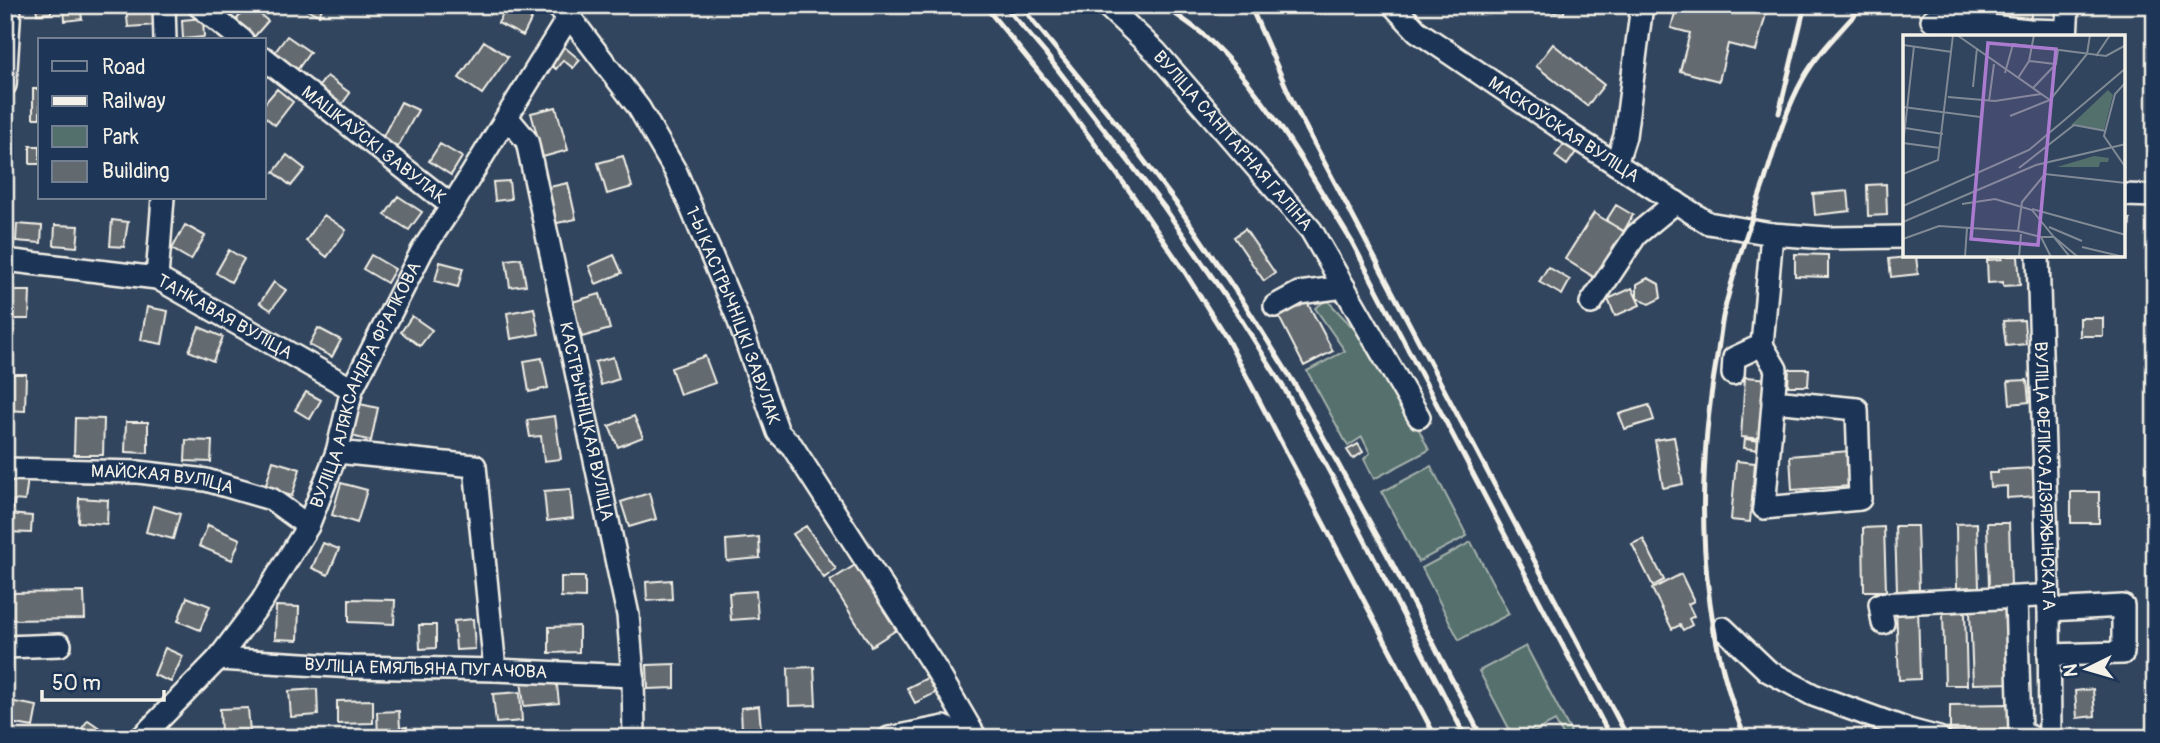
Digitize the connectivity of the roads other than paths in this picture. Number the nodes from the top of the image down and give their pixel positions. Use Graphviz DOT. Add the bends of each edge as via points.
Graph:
graph roads {
  1 [pos="10,5"];
  2 [pos="164,5"];
  3 [pos="198,5"];
  4 [pos="1106,5"];
  5 [pos="1393,5"];
  6 [pos="1642,5"];
  7 [pos="2068,5"];
  8 [pos="562,10"];
  9 [pos="1932,20"];
  10 [pos="2066,34"];
  11 [pos="165,38"];
  12 [pos="239,38"];
  13 [pos="266,60"];
  14 [pos="5,85"];
  15 [pos="507,117"];
  16 [pos="1616,164"];
  17 [pos="2125,195"];
  18 [pos="2155,196"];
  19 [pos="163,200"];
  20 [pos="1676,202"];
  21 [pos="452,206"];
  22 [pos="1772,234"];
  23 [pos="1903,237"];
  24 [pos="2038,257"];
  25 [pos="5,260"];
  26 [pos="157,278"];
  27 [pos="1344,287"];
  28 [pos="1591,303"];
  29 [pos="1275,306"];
  30 [pos="1762,345"];
  31 [pos="1733,374"];
  32 [pos="352,389"];
  33 [pos="1773,401"];
  34 [pos="1419,417"];
  35 [pos="337,452"];
  36 [pos="5,470"];
  37 [pos="308,526"];
  38 [pos="2016,598"];
  39 [pos="2043,603"];
  40 [pos="1883,622"];
  41 [pos="1723,628"];
  42 [pos="60,645"];
  43 [pos="5,648"];
  44 [pos="2049,655"];
  45 [pos="218,659"];
  46 [pos="495,670"];
  47 [pos="633,676"];
  48 [pos="141,738"];
  49 [pos="634,738"];
  50 [pos="889,738"];
  51 [pos="964,738"];
  52 [pos="976,738"];
  53 [pos="1939,738"];
  54 [pos="2033,738"];
  55 [pos="2050,738"];
  1 -- 14 [label="street"];
  2 -- 11 [label="street"];
  3 -- 12 [label="street"];
  4 -- 27 [label="street, ВУЛІЦА САНІТАРНАЯ ГАЛІНА" via="1156,52 1311,230"];
  5 -- 16 [label="street, МАСКОЎСКАЯ ВУЛІЦА" via="1417,32"];
  6 -- 16 [label="street" via="1625,136"];
  7 -- 10 [label="street"];
  8 -- 15 [label="street, ВУЛІЦА АЛЯКСАНДРА ФРАЛКОВА"];
  8 -- 52 [label="street, 1-Ы КАСТРЫЧНІЦКІ ЗАВУЛАК" via="639,108 676,172 737,316 778,432 792,446"];
  9 -- 10 [label="street"];
  13 -- 21 [label="street, МАШКАЎСКІ ЗАВУЛАК"];
  15 -- 21 [label="street, ВУЛІЦА АЛЯКСАНДРА ФРАЛКОВА"];
  15 -- 47 [label="street, КАСТРЫЧНІЦКАЯ ВУЛІЦА" via="527,141 628,615"];
  16 -- 20 [label="street, МАСКОЎСКАЯ ВУЛІЦА"];
  17 -- 18 [label="street"];
  19 -- 26 [label="street"];
  20 -- 22 [label="street, МАСКОЎСКАЯ ВУЛІЦА" via="1708,223"];
  20 -- 28 [label="street" via="1636,236"];
  21 -- 32 [label="street, ВУЛІЦА АЛЯКСАНДРА ФРАЛКОВА" via="422,251"];
  22 -- 23 [label="street, МАСКОЎСКАЯ ВУЛІЦА"];
  22 -- 30 [label="street"];
  24 -- 39 [label="street, ВУЛІЦА ФЕЛІКСА ДЗЯРЖЫНСКАГА"];
  25 -- 26 [label="street, ТАНКАВАЯ ВУЛІЦА"];
  26 -- 32 [label="street, ТАНКАВАЯ ВУЛІЦА"];
  27 -- 29 [label="street" via="1298,293"];
  27 -- 34 [label="street, ВУЛІЦА САНІТАРНАЯ ГАЛІНА"];
  30 -- 31 [label="street" via="1734,358"];
  30 -- 33 [label="street" via="1776,369"];
  32 -- 35 [label="street, ВУЛІЦА АЛЯКСАНДРА ФРАЛКОВА"];
  33 -- 33 [label="street" via="1764,508 1860,499 1857,409"];
  35 -- 37 [label="street, ВУЛІЦА АЛЯКСАНДРА ФРАЛКОВА"];
  35 -- 46 [label="street" via="475,466"];
  36 -- 37 [label="street, МАЙСКАЯ ВУЛІЦА" via="138,472 206,480 271,499"];
  37 -- 45 [label="street, ВУЛІЦА АЛЯКСАНДРА ФРАЛКОВА" via="262,601"];
  38 -- 39 [label="street"];
  38 -- 40 [label="street" via="1880,604"];
  38 -- 54 [label="street" via="2020,732"];
  39 -- 44 [label="street, ВУЛІЦА ФЕЛІКСА ДЗЯРЖЫНСКАГА"];
  39 -- 44 [label="street" via="2123,606 2123,653"];
  41 -- 53 [label="street" via="1768,671 1813,695"];
  42 -- 43 [label="street"];
  44 -- 55 [label="street, ВУЛІЦА ФЕЛІКСА ДЗЯРЖЫНСКАГА"];
  45 -- 46 [label="street, ВУЛІЦА ЕМЯЛЬЯНА ПУГАЧОВА"];
  45 -- 48 [label="street, ВУЛІЦА АЛЯКСАНДРА ФРАЛКОВА"];
  46 -- 47 [label="street, ВУЛІЦА ЕМЯЛЬЯНА ПУГАЧОВА"];
  47 -- 49 [label="street, КАСТРЫЧНІЦКАЯ ВУЛІЦА"];
  50 -- 51 [label="street" via="944,727"];
}
